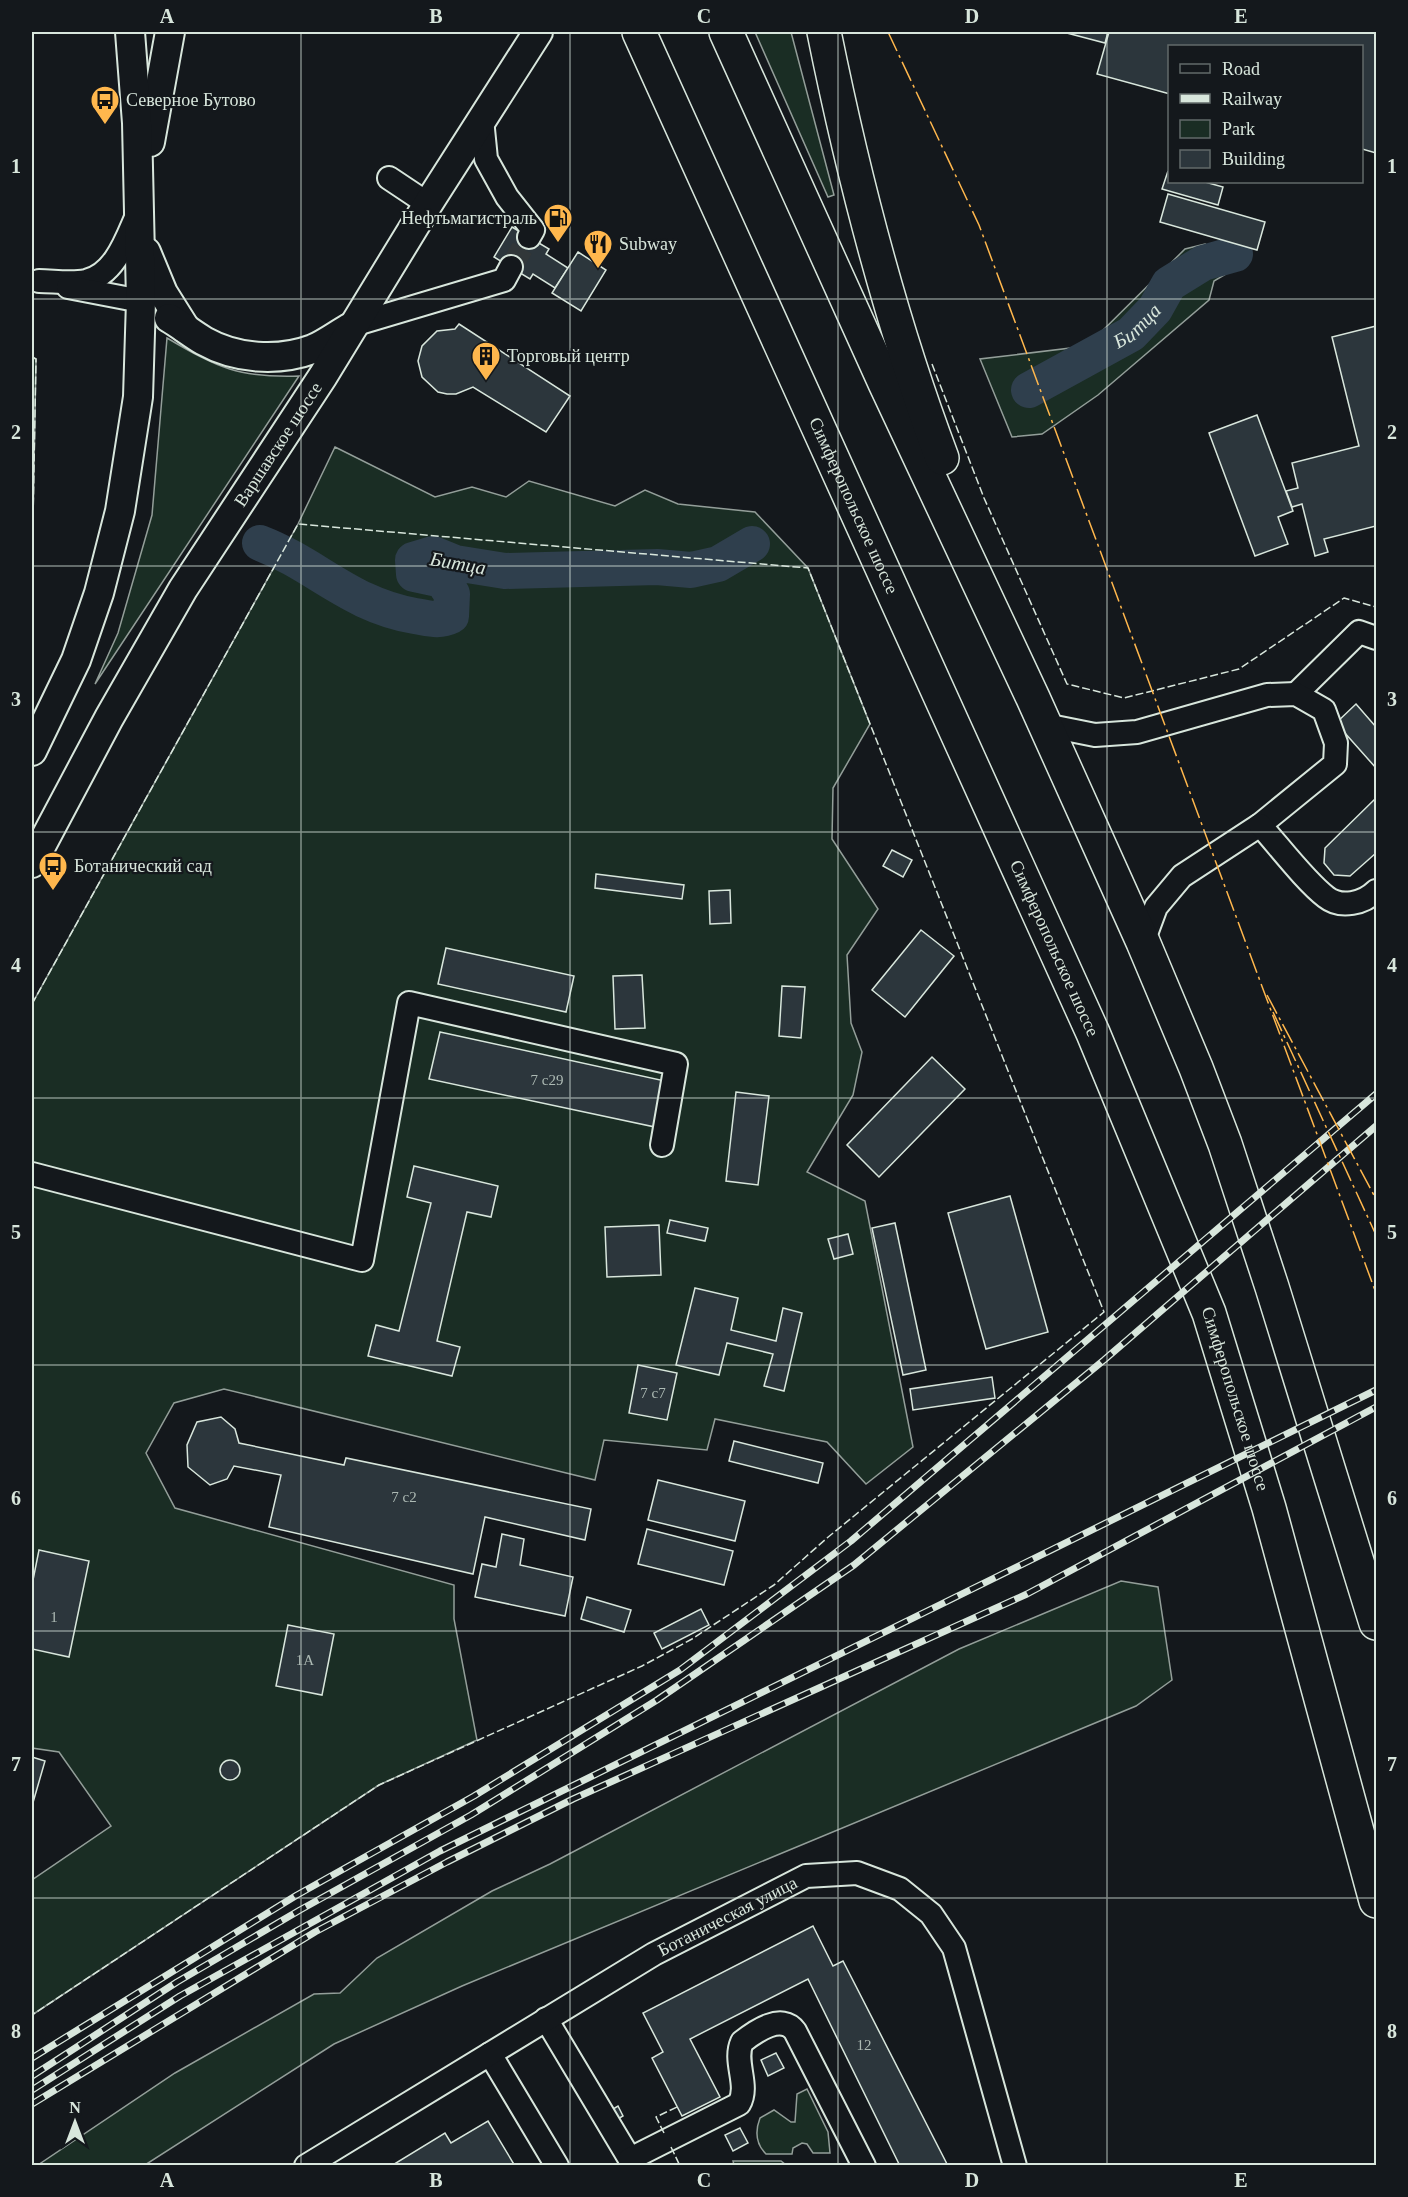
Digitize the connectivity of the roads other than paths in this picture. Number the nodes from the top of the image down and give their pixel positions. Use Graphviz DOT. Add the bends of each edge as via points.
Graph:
graph roads {
  1 [pos="130,32"];
  2 [pos="170,32"];
  3 [pos="538,32"];
  4 [pos="639,32"];
  5 [pos="726,32"];
  6 [pos="824,32"];
  7 [pos="482,119"];
  8 [pos="389,178"];
  9 [pos="428,204"];
  10 [pos="139,212"];
  11 [pos="529,237"];
  12 [pos="511,267"];
  13 [pos="35,281"];
  14 [pos="141,302"];
  15 [pos="353,326"];
  16 [pos="185,328"];
  17 [pos="1377,638"];
  18 [pos="1296,694"];
  19 [pos="1039,711"];
  20 [pos="32,751"];
  21 [pos="1260,825"];
  22 [pos="32,863"];
  23 [pos="1377,891"];
  24 [pos="1143,942"];
  25 [pos="662,1145"];
  26 [pos="32,1174"];
  27 [pos="1377,1623"];
  28 [pos="1377,1901"];
  29 [pos="546,2019"];
  30 [pos="490,2054"];
  31 [pos="632,2162"];
  32 [pos="306,2166"];
  33 [pos="557,2166"];
  34 [pos="864,2166"];
  35 [pos="1015,2166"];
  1 -- 10 [label="main road"];
  2 -- 10 [label="main road"];
  3 -- 7 [label="main road, Варшавское шоссе"];
  4 -- 28 [label="highway, Симферопольское шоссе" via="1088,1023 1209,1313 1269,1508"];
  5 -- 19 [label="highway"];
  6 -- 19 [label="highway" via="864,205 922,406"];
  7 -- 9 [label="main road, Варшавское шоссе"];
  7 -- 11 [label="street" via="486,159 533,230"];
  8 -- 9 [label="street"];
  9 -- 15 [label="main road, Варшавское шоссе"];
  10 -- 13 [label="street" via="120,252 99,276 85,281"];
  10 -- 14 [label="main road"];
  10 -- 16 [label="main road" via="151,267"];
  12 -- 15 [label="street" via="504,280"];
  13 -- 14 [label="street"];
  14 -- 16 [label="main road"];
  14 -- 20 [label="main road" via="138,398 111,549 76,660"];
  15 -- 16 [label="main road" via="315,348 268,357 223,350"];
  15 -- 22 [label="main road, Варшавское шоссе" via="183,589"];
  17 -- 18 [label="street" via="1359,632"];
  18 -- 19 [label="street" via="1267,695 1137,732 1095,735"];
  18 -- 21 [label="street" via="1324,710 1336,743 1335,764"];
  19 -- 24 [label="highway"];
  21 -- 23 [label="street" via="1327,898 1349,905"];
  21 -- 24 [label="street" via="1182,876 1156,906"];
  24 -- 27 [label="highway" via="1225,1144"];
  25 -- 26 [label="street" via="676,1064 409,1003 362,1260"];
  29 -- 30 [label="street, Ботаническая улица"];
  29 -- 31 [label="street"];
  29 -- 35 [label="street, Ботаническая улица" via="654,1954 806,1876 857,1873 900,1889 931,1914 954,1948"];
  30 -- 32 [label="street, Ботаническая улица"];
  30 -- 33 [label="street"];
  31 -- 34 [label="street" via="739,2104 743,2091 739,2057 742,2042 783,2023 795,2031"];
}
